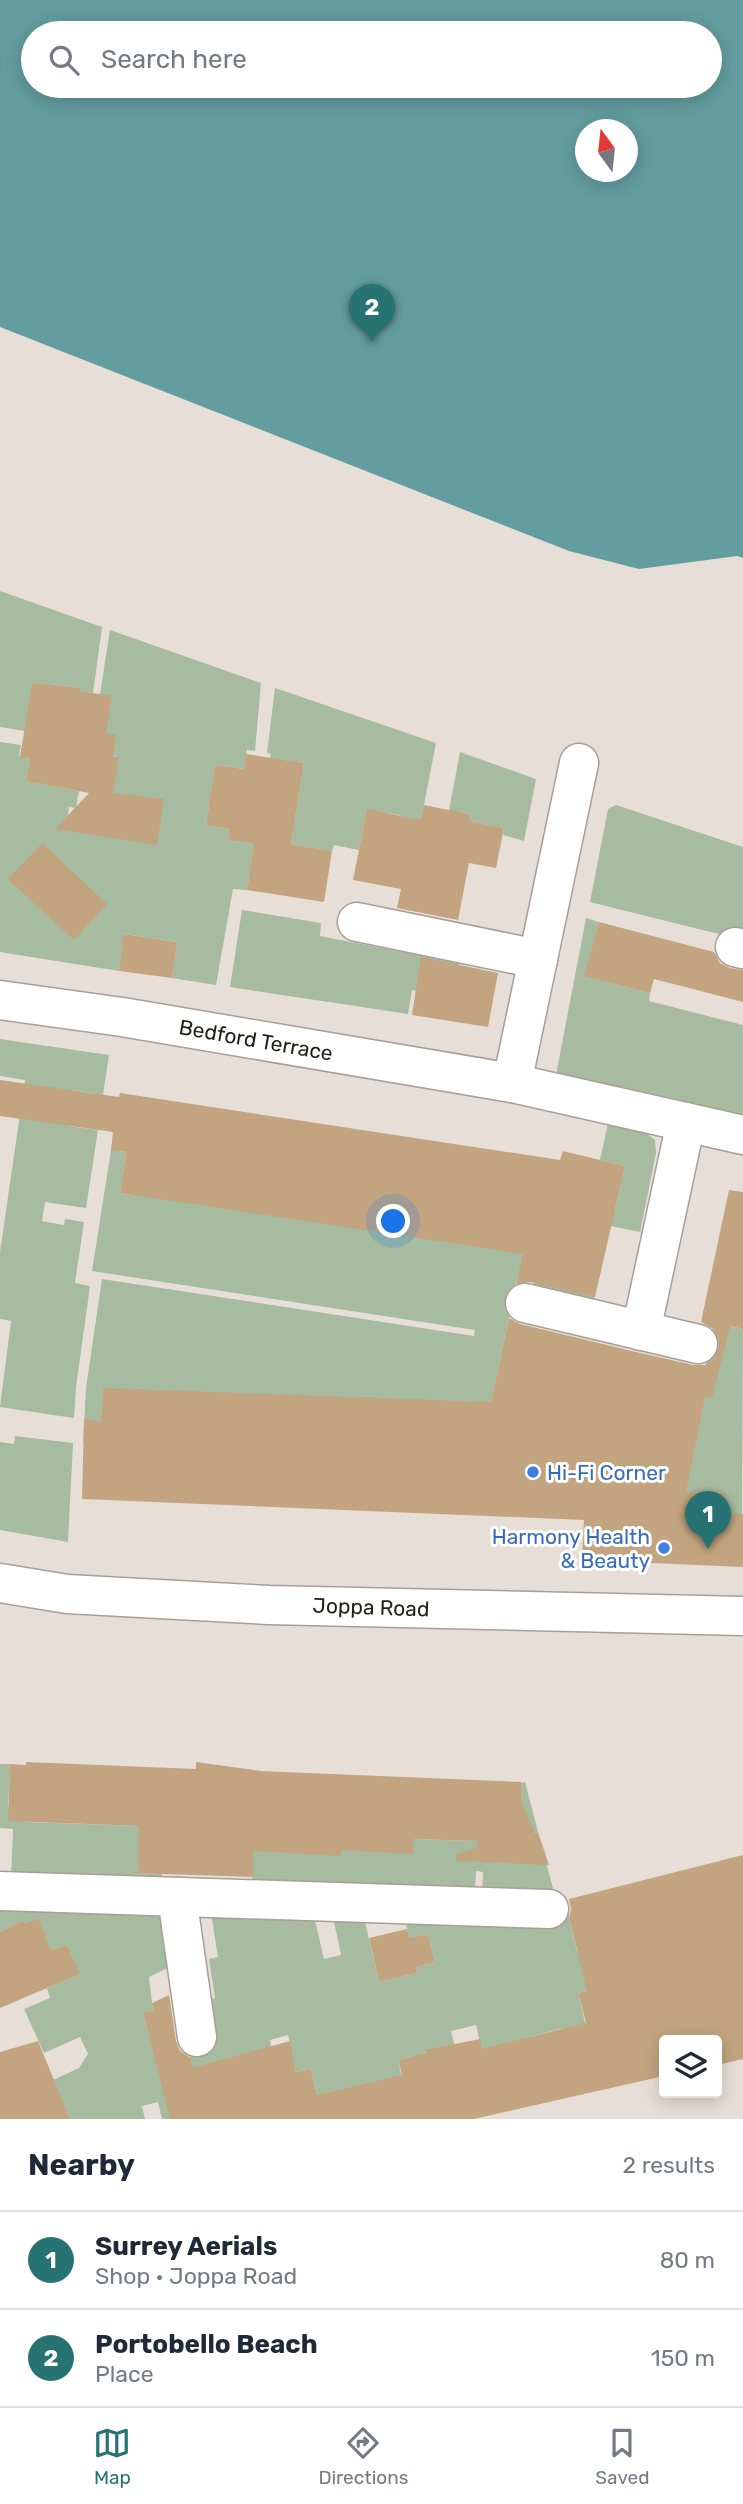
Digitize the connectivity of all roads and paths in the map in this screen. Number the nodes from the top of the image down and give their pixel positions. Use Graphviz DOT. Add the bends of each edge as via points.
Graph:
graph roads {
  1 [pos="576,777"];
  2 [pos="357,922"];
  3 [pos="538,959"];
  4 [pos="0,1000"];
  5 [pos="512,1083"];
  6 [pos="686,1122"];
  7 [pos="743,1135"];
  8 [pos="524,1303"];
  9 [pos="641,1331"];
  10 [pos="698,1344"];
  11 [pos="0,1583"];
  12 [pos="743,1616"];
  13 [pos="0,1891"];
  14 [pos="177,1897"];
  15 [pos="549,1909"];
  16 [pos="197,2037"];
  1 -- 3 [label="street"];
  2 -- 3 [label="street"];
  3 -- 5 [label="street"];
  4 -- 5 [label="street, Bedford Terrace" via="120,1033"];
  5 -- 6 [label="street, Bedford Terrace"];
  6 -- 7 [label="street, Bedford Terrace"];
  6 -- 9 [label="street"];
  8 -- 9 [label="street"];
  9 -- 10 [label="street"];
  11 -- 12 [label="street, Joppa Road" via="67,1594 269,1605"];
  13 -- 14 [label="street"];
  14 -- 15 [label="street"];
  14 -- 16 [label="street"];
}
